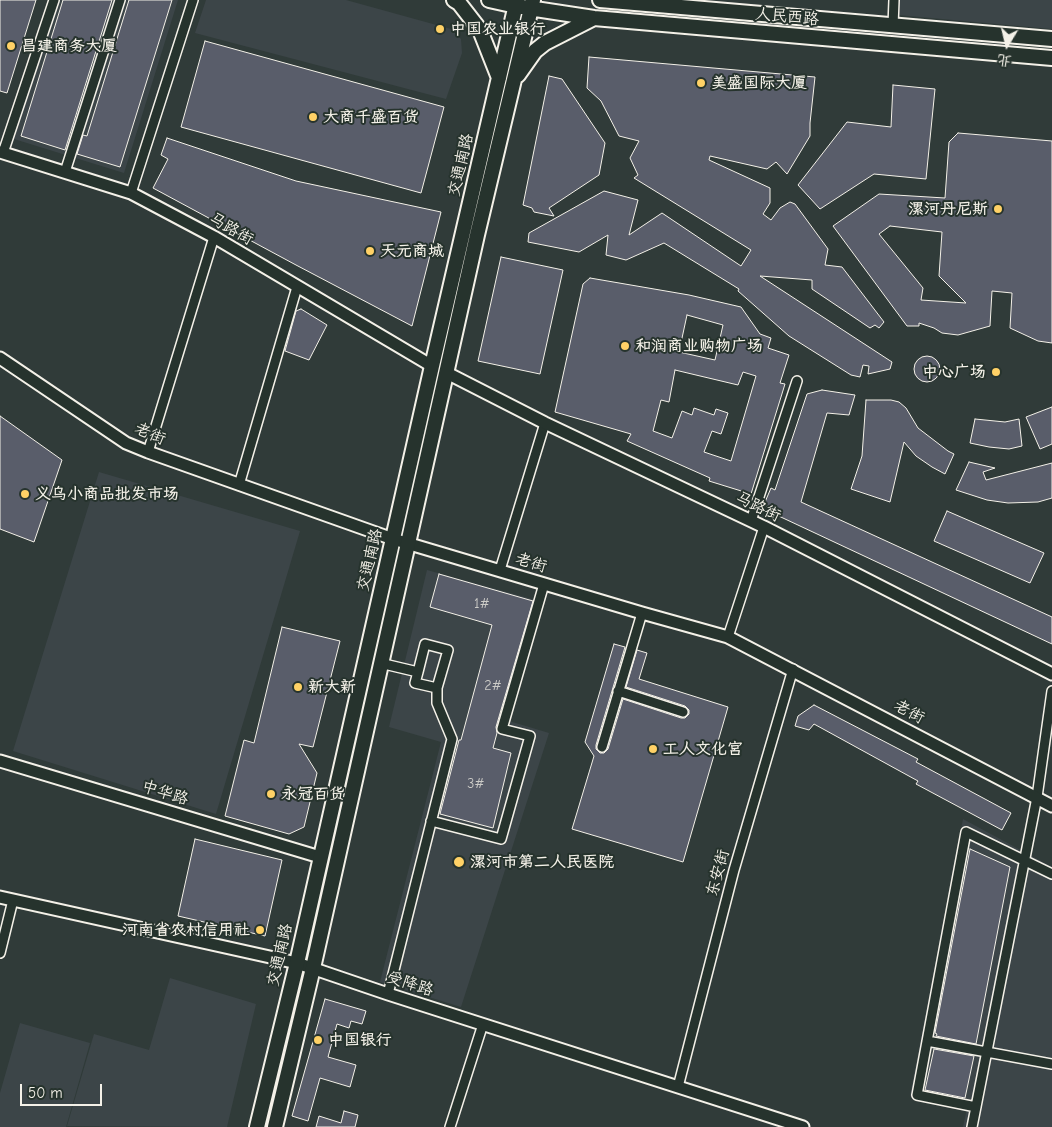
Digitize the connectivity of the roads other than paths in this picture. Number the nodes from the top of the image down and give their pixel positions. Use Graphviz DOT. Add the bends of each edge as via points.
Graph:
graph roads {
  1 [pos="54,0"];
  2 [pos="120,0"];
  3 [pos="193,0"];
  4 [pos="454,0"];
  5 [pos="490,0"];
  6 [pos="600,0"];
  7 [pos="894,0"];
  8 [pos="516,3"];
  9 [pos="532,4"];
  10 [pos="594,18"];
  11 [pos="892,26"];
  12 [pos="1052,39"];
  13 [pos="1052,58"];
  14 [pos="499,78"];
  15 [pos="513,82"];
  16 [pos="1,156"];
  17 [pos="65,172"];
  18 [pos="131,193"];
  19 [pos="214,238"];
  20 [pos="297,287"];
  21 [pos="0,358"];
  22 [pos="432,366"];
  23 [pos="447,373"];
  24 [pos="797,381"];
  25 [pos="545,423"];
  26 [pos="148,452"];
  27 [pos="239,485"];
  28 [pos="751,521"];
  29 [pos="764,527"];
  30 [pos="393,539"];
  31 [pos="408,543"];
  32 [pos="500,570"];
  33 [pos="544,584"];
  34 [pos="642,614"];
  35 [pos="728,637"];
  36 [pos="380,663"];
  37 [pos="792,669"];
  38 [pos="418,672"];
  39 [pos="1052,674"];
  40 [pos="437,688"];
  41 [pos="618,691"];
  42 [pos="1052,691"];
  43 [pos="683,712"];
  44 [pos="602,747"];
  45 [pos="0,761"];
  46 [pos="1037,797"];
  47 [pos="1052,806"];
  48 [pos="431,821"];
  49 [pos="320,856"];
  50 [pos="1024,860"];
  51 [pos="1052,874"];
  52 [pos="0,897"];
  53 [pos="13,900"];
  54 [pos="0,953"];
  55 [pos="297,963"];
  56 [pos="313,968"];
  57 [pos="388,994"];
  58 [pos="483,1024"];
  59 [pos="927,1041"];
  60 [pos="987,1052"];
  61 [pos="1052,1064"];
  62 [pos="678,1087"];
  63 [pos="976,1107"];
  64 [pos="257,1127"];
  65 [pos="275,1127"];
  66 [pos="450,1127"];
  67 [pos="803,1127"];
  68 [pos="972,1127"];
  1 -- 16 [label="street"];
  2 -- 17 [label="street"];
  3 -- 18 [label="street"];
  4 -- 14 [label="main road" via="480,30"];
  5 -- 8 [label="main road, 人民西路"];
  6 -- 11 [label="main road, 人民西路"];
  7 -- 11 [label="street"];
  8 -- 9 [label="main road, 人民西路"];
  8 -- 14 [label="main road, 交通南路"];
  9 -- 10 [label="main road, 人民西路"];
  9 -- 15 [label="main road, 交通南路"];
  10 -- 13 [label="main road, 人民西路"];
  10 -- 15 [label="main road" via="545,43 535,51"];
  11 -- 12 [label="main road, 人民西路"];
  14 -- 22 [label="main road, 交通南路"];
  15 -- 23 [label="main road, 交通南路"];
  16 -- 17 [label="street, 马路街"];
  17 -- 18 [label="street, 马路街"];
  18 -- 19 [label="street, 马路街"];
  19 -- 20 [label="street, 马路街"];
  19 -- 26 [label="street"];
  20 -- 22 [label="street, 马路街"];
  20 -- 27 [label="street"];
  21 -- 26 [label="street, 老街" via="126,443"];
  22 -- 30 [label="main road, 交通南路"];
  23 -- 25 [label="street, 马路街"];
  23 -- 31 [label="main road, 交通南路"];
  24 -- 28 [label="street"];
  25 -- 28 [label="street, 马路街"];
  25 -- 32 [label="street"];
  26 -- 27 [label="street, 老街"];
  27 -- 30 [label="street, 老街"];
  28 -- 29 [label="street, 马路街"];
  29 -- 35 [label="street"];
  29 -- 39 [label="street, 马路街"];
  30 -- 31 [label="street, 老街"];
  30 -- 49 [label="main road, 交通南路"];
  31 -- 32 [label="street, 老街"];
  31 -- 36 [label="main road, 交通南路"];
  32 -- 33 [label="street, 老街"];
  33 -- 34 [label="street, 老街"];
  33 -- 48 [label="street" via="502,728 530,736 500,839"];
  34 -- 35 [label="street, 老街"];
  34 -- 41 [label="street"];
  35 -- 37 [label="street, 老街"];
  36 -- 38 [label="street"];
  36 -- 56 [label="main road, 交通南路"];
  37 -- 46 [label="street, 老街"];
  37 -- 62 [label="street, 东安街" via="734,870"];
  38 -- 40 [label="street" via="416,683"];
  38 -- 40 [label="street" via="425,644 448,650"];
  40 -- 48 [label="street" via="437,702 452,740"];
  41 -- 43 [label="street"];
  41 -- 44 [label="street"];
  42 -- 46 [label="street"];
  45 -- 49 [label="street, 中华路"];
  46 -- 47 [label="street, 老街"];
  46 -- 50 [label="street"];
  48 -- 57 [label="street"];
  49 -- 55 [label="main road, 交通南路"];
  50 -- 51 [label="street"];
  50 -- 59 [label="street" via="966,832"];
  50 -- 60 [label="street"];
  52 -- 53 [label="street, 受降路"];
  53 -- 54 [label="street"];
  53 -- 55 [label="street, 受降路"];
  55 -- 56 [label="street, 受降路"];
  55 -- 64 [label="main road, 交通南路"];
  56 -- 57 [label="street, 受降路"];
  56 -- 65 [label="main road, 交通南路"];
  57 -- 58 [label="street, 受降路"];
  58 -- 62 [label="street, 受降路"];
  58 -- 66 [label="street"];
  59 -- 60 [label="street"];
  59 -- 63 [label="street" via="917,1095"];
  60 -- 61 [label="street"];
  60 -- 63 [label="street"];
  62 -- 67 [label="street, 受降路"];
  63 -- 68 [label="street"];
}
